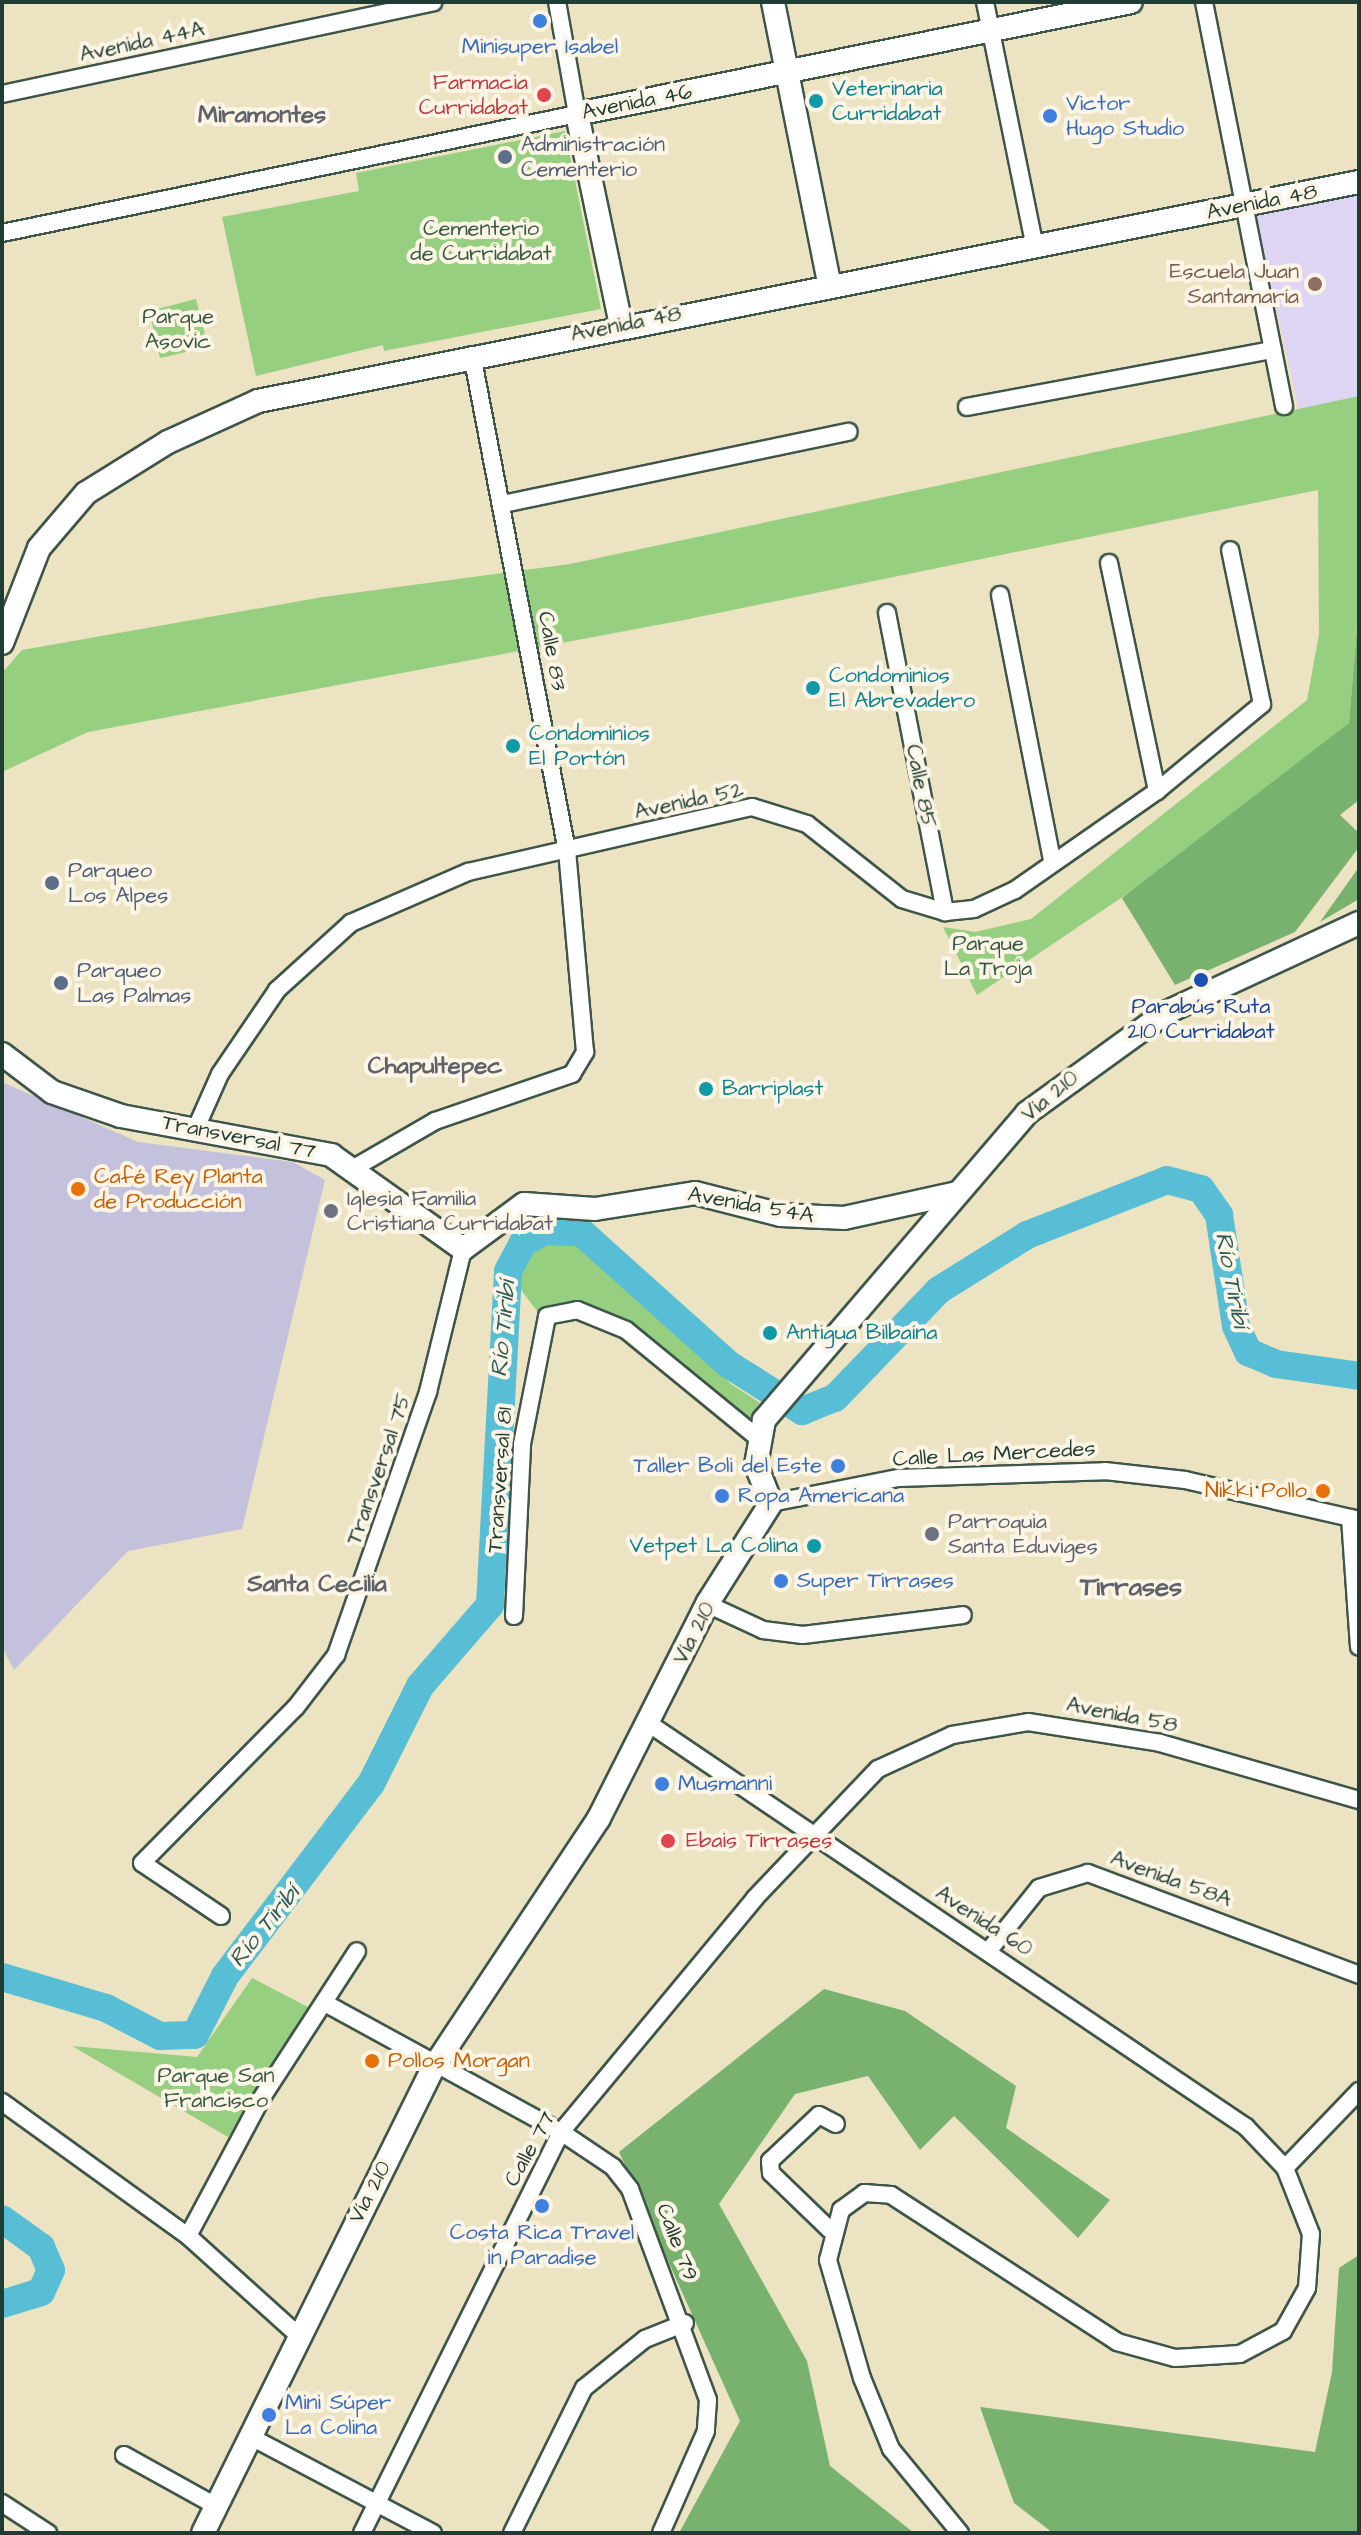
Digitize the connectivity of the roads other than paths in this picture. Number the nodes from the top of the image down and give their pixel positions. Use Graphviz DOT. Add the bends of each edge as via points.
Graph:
graph roads {
  1 [pos="433,2"];
  2 [pos="557,2"];
  3 [pos="773,2"];
  4 [pos="985,2"];
  5 [pos="1131,2"];
  6 [pos="1204,2"];
  7 [pos="991,31"];
  8 [pos="787,73"];
  9 [pos="2,94"];
  10 [pos="577,114"];
  11 [pos="1359,182"];
  12 [pos="1241,207"];
  13 [pos="2,233"];
  14 [pos="1035,247"];
  15 [pos="829,283"];
  16 [pos="621,325"];
  17 [pos="1273,350"];
  18 [pos="472,355"];
  19 [pos="1284,406"];
  20 [pos="967,407"];
  21 [pos="849,432"];
  22 [pos="503,504"];
  23 [pos="1230,550"];
  24 [pos="1109,563"];
  25 [pos="1000,595"];
  26 [pos="887,613"];
  27 [pos="2,643"];
  28 [pos="1157,791"];
  29 [pos="567,851"];
  30 [pos="1052,861"];
  31 [pos="945,912"];
  32 [pos="1359,923"];
  33 [pos="2,1054"];
  34 [pos="196,1128"];
  35 [pos="354,1168"];
  36 [pos="957,1193"];
  37 [pos="463,1249"];
  38 [pos="761,1429"];
  39 [pos="771,1503"];
  40 [pos="1354,1519"];
  41 [pos="707,1604"];
  42 [pos="963,1615"];
  43 [pos="514,1616"];
  44 [pos="1359,1647"];
  45 [pos="648,1723"];
  46 [pos="1359,1800"];
  47 [pos="814,1839"];
  48 [pos="221,1916"];
  49 [pos="990,1949"];
  50 [pos="357,1951"];
  51 [pos="1359,1975"];
  52 [pos="325,2003"];
  53 [pos="433,2068"];
  54 [pos="1359,2091"];
  55 [pos="2,2102"];
  56 [pos="836,2124"];
  57 [pos="561,2132"];
  58 [pos="1285,2168"];
  59 [pos="830,2230"];
  60 [pos="188,2236"];
  61 [pos="685,2323"];
  62 [pos="297,2334"];
  63 [pos="249,2436"];
  64 [pos="124,2455"];
  65 [pos="2,2503"];
  66 [pos="376,2505"];
  67 [pos="218,2507"];
  68 [pos="48,2533"];
  69 [pos="203,2533"];
  70 [pos="362,2533"];
  71 [pos="433,2533"];
  72 [pos="512,2533"];
  73 [pos="661,2533"];
  74 [pos="960,2533"];
  1 -- 9 [label="street, Avenida 44A"];
  2 -- 10 [label="street"];
  3 -- 8 [label="main road"];
  4 -- 7 [label="street"];
  5 -- 7 [label="main road, Avenida 46"];
  6 -- 12 [label="street"];
  7 -- 8 [label="main road, Avenida 46"];
  7 -- 14 [label="street"];
  8 -- 10 [label="main road, Avenida 46"];
  8 -- 15 [label="main road"];
  10 -- 13 [label="street, Avenida 46"];
  10 -- 16 [label="main road"];
  11 -- 12 [label="main road, Avenida 48"];
  12 -- 14 [label="main road, Avenida 48"];
  12 -- 17 [label="street"];
  14 -- 15 [label="main road, Avenida 48"];
  15 -- 16 [label="main road, Avenida 48"];
  16 -- 18 [label="main road, Avenida 48"];
  17 -- 19 [label="street"];
  17 -- 20 [label="street"];
  18 -- 22 [label="street, Calle 83"];
  18 -- 27 [label="main road, Avenida 48" via="258,401 168,442 61,517 39,548"];
  21 -- 22 [label="street"];
  22 -- 29 [label="street, Calle 83"];
  23 -- 28 [label="street, Avenida 52" via="1262,704"];
  24 -- 28 [label="street"];
  25 -- 30 [label="street"];
  26 -- 31 [label="street, Calle 85"];
  28 -- 30 [label="street, Avenida 52"];
  29 -- 31 [label="street, Avenida 52" via="752,807 807,824 902,899"];
  29 -- 34 [label="street, Avenida 52" via="468,872 351,923 277,990 220,1074"];
  29 -- 35 [label="street, Calle 83" via="585,1052 572,1074 435,1121"];
  30 -- 31 [label="street, Avenida 52" via="1015,890 974,909"];
  32 -- 36 [label="main road, Vía 210" via="1165,1013 1108,1049 1027,1113"];
  33 -- 34 [label="main road, Transversal 77" via="52,1092 121,1116"];
  34 -- 35 [label="main road, Transversal 77" via="304,1147"];
  35 -- 37 [label="main road, Transversal 77"];
  36 -- 37 [label="main road, Avenida 54A" via="844,1218 781,1215 695,1193 595,1209 524,1204"];
  36 -- 38 [label="main road, Vía 210" via="805,1368"];
  37 -- 48 [label="street, Transversal 75" via="428,1392 336,1655 296,1707 142,1863"];
  38 -- 39 [label="main road" via="756,1465"];
  38 -- 43 [label="street, Transversal 81" via="626,1330 577,1310 547,1316 522,1444"];
  39 -- 40 [label="street, Calle Las Mercedes" via="899,1478 1105,1471 1185,1480"];
  39 -- 41 [label="main road, Vía 210"];
  40 -- 44 [label="street"];
  41 -- 42 [label="street" via="763,1630 803,1635"];
  41 -- 45 [label="main road, Vía 210"];
  45 -- 47 [label="street, Avenida 60"];
  45 -- 53 [label="main road, Vía 210" via="599,1818"];
  46 -- 47 [label="street, Avenida 58" via="1160,1743 1028,1722 914,1748 878,1769"];
  47 -- 49 [label="street, Avenida 60"];
  47 -- 57 [label="street, Calle 77" via="668,1998"];
  49 -- 51 [label="street, Avenida 58A" via="1039,1888 1088,1873"];
  49 -- 58 [label="street, Avenida 60" via="1246,2127"];
  50 -- 52 [label="street"];
  52 -- 53 [label="street"];
  52 -- 60 [label="street" via="254,2112"];
  53 -- 57 [label="street, Calle 79"];
  53 -- 62 [label="main road, Vía 210"];
  54 -- 58 [label="street"];
  55 -- 60 [label="street"];
  56 -- 59 [label="street" via="819,2115 770,2161 771,2173"];
  57 -- 61 [label="street, Calle 79" via="613,2167 630,2189"];
  57 -- 66 [label="street, Calle 77"];
  58 -- 59 [label="street" via="1311,2234 1312,2266 1297,2314 1264,2343 1204,2360 1117,2342 910,2205 876,2191 851,2198"];
  59 -- 74 [label="street" via="831,2281 881,2427 912,2481"];
  60 -- 62 [label="street"];
  61 -- 72 [label="street" via="645,2339 584,2388"];
  61 -- 73 [label="street, Calle 79" via="709,2417"];
  62 -- 63 [label="main road, Vía 210"];
  63 -- 66 [label="street"];
  63 -- 67 [label="main road, Vía 210"];
  64 -- 67 [label="street"];
  65 -- 68 [label="street"];
  66 -- 70 [label="street, Calle 77"];
  66 -- 71 [label="street"];
  67 -- 69 [label="main road, Vía 210"];
}
